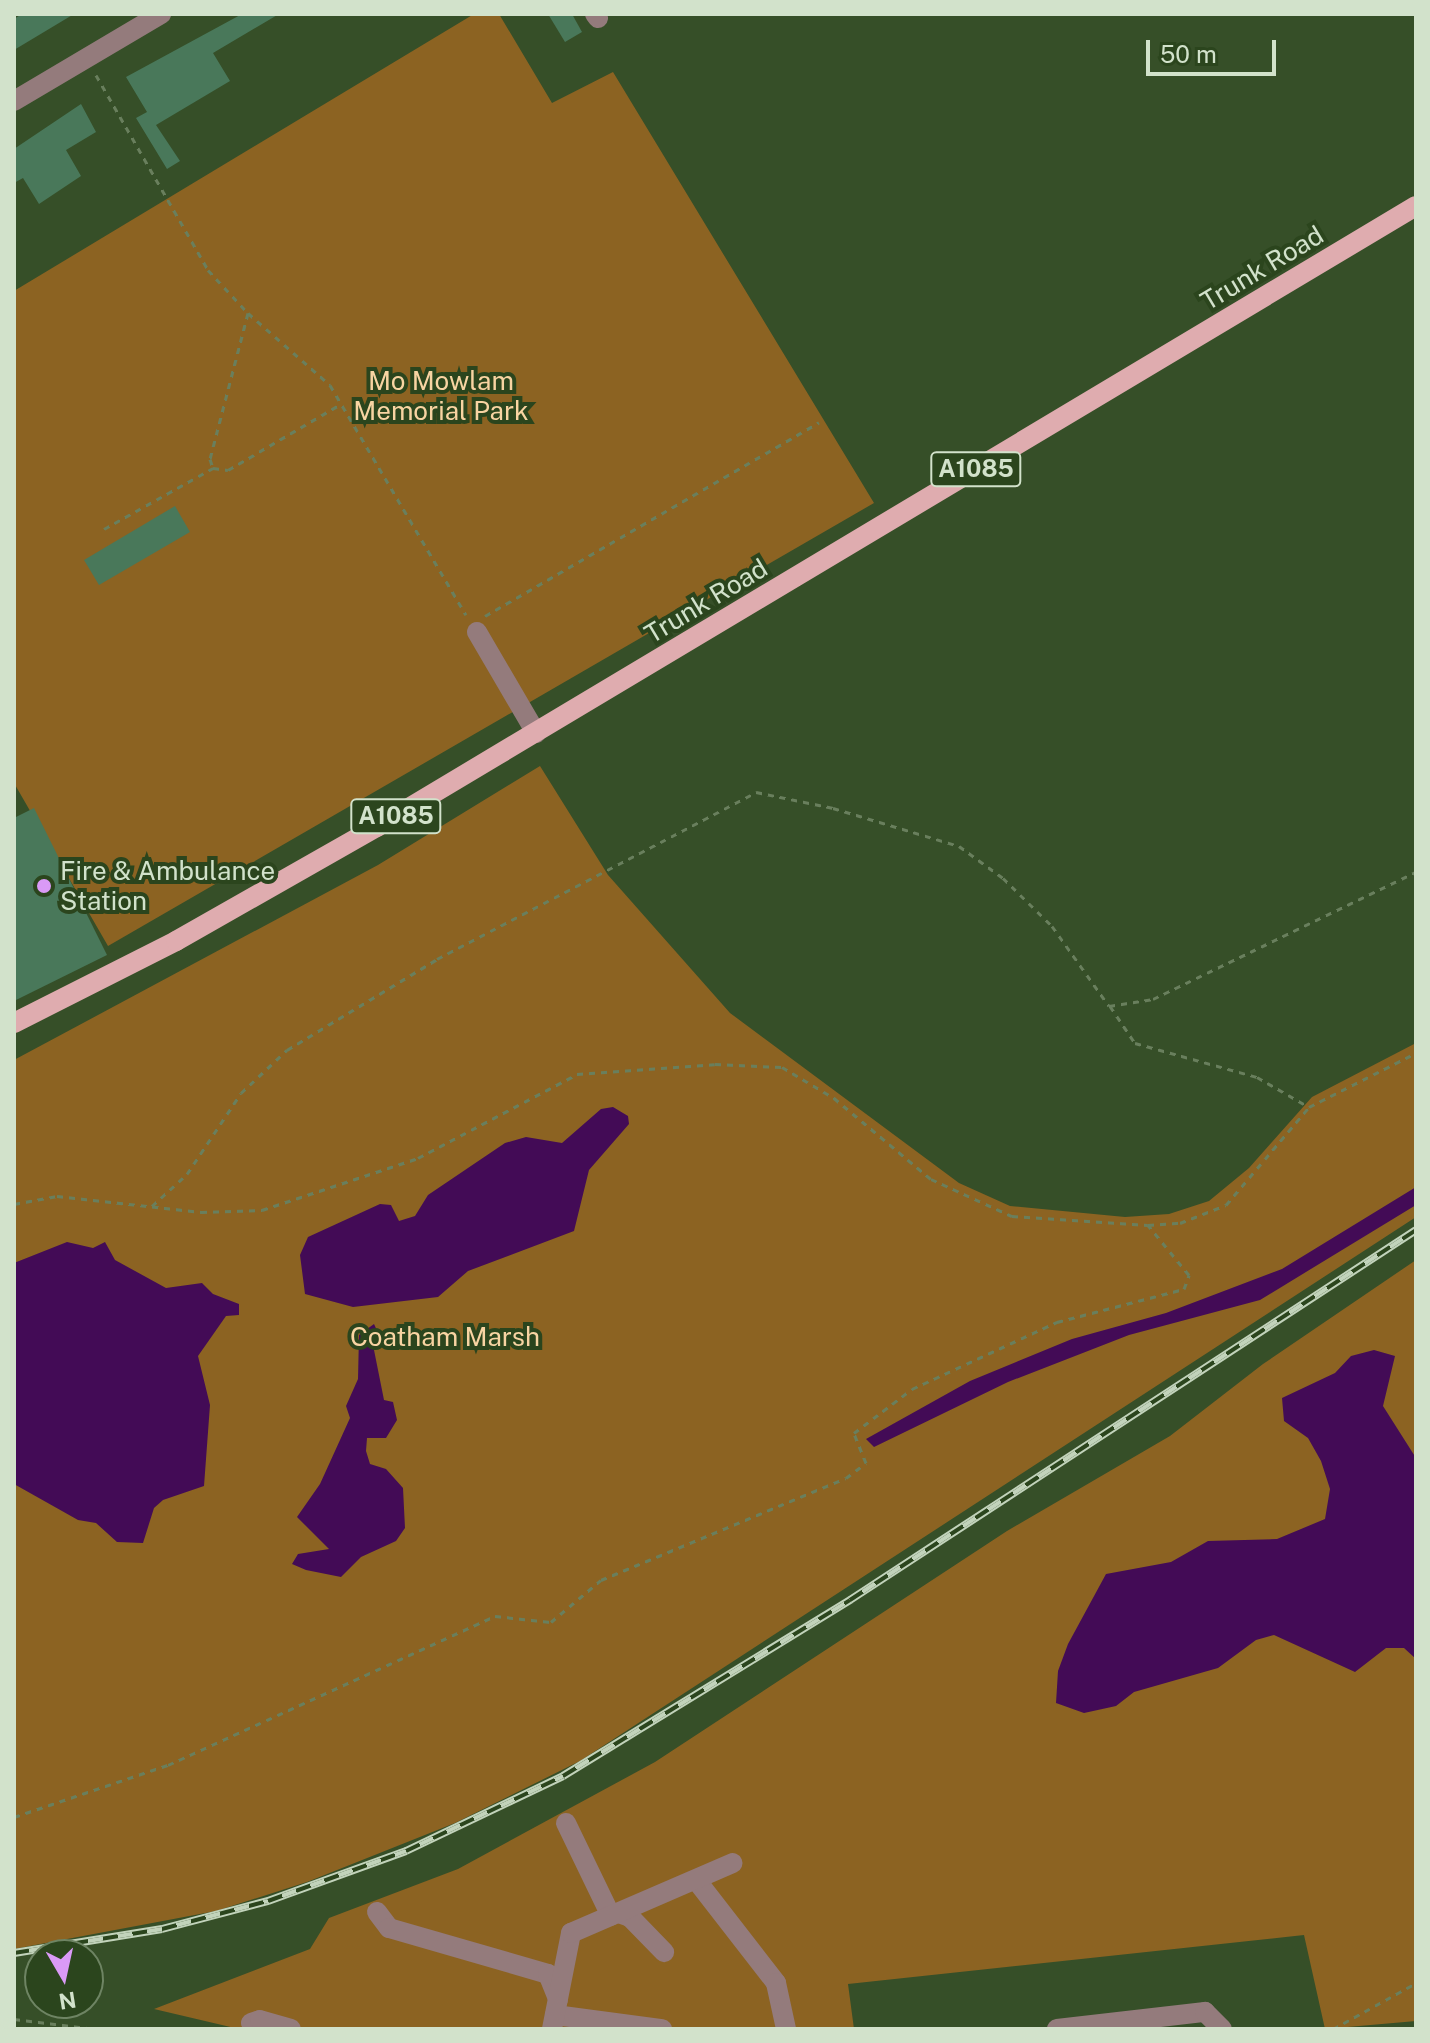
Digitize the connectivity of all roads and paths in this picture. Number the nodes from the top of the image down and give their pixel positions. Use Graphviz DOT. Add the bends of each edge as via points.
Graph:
graph roads {
  1 [pos="161,14"];
  2 [pos="86,58"];
  3 [pos="14,101"];
  4 [pos="1416,206"];
  5 [pos="248,313"];
  6 [pos="342,403"];
  7 [pos="819,422"];
  8 [pos="213,468"];
  9 [pos="104,529"];
  10 [pos="474,628"];
  11 [pos="536,733"];
  12 [pos="1416,872"];
  13 [pos="1109,1006"];
  14 [pos="14,1023"];
  15 [pos="1416,1053"];
  16 [pos="1309,1107"];
  17 [pos="14,1204"];
  18 [pos="152,1206"];
  19 [pos="1148,1225"];
  20 [pos="14,1817"];
  21 [pos="566,1823"];
  22 [pos="733,1863"];
  23 [pos="697,1881"];
  24 [pos="377,1912"];
  25 [pos="615,1915"];
  26 [pos="664,1952"];
  27 [pos="1416,1983"];
  28 [pos="555,2014"];
  29 [pos="14,2019"];
  30 [pos="251,2023"];
  31 [pos="95,2029"];
  32 [pos="291,2029"];
  33 [pos="662,2029"];
  34 [pos="786,2029"];
  35 [pos="1057,2029"];
  36 [pos="1222,2029"];
  37 [pos="1333,2029"];
  1 -- 2 [label="street"];
  2 -- 3 [label="street"];
  2 -- 5 [label="path" via="208,270"];
  4 -- 11 [label="main road, Trunk Road / A1085"];
  5 -- 6 [label="path" via="318,370"];
  5 -- 8 [label="path" via="210,459"];
  6 -- 8 [label="path" via="228,470"];
  6 -- 10 [label="path"];
  7 -- 10 [label="path"];
  8 -- 9 [label="path"];
  10 -- 11 [label="street"];
  11 -- 14 [label="main road, Trunk Road / A1085" via="176,941"];
  12 -- 13 [label="path" via="1153,999"];
  13 -- 16 [label="path" via="1135,1043 1257,1077"];
  13 -- 18 [label="path" via="1052,926 1003,878 959,846 833,808 756,792 437,959 287,1050 241,1093 187,1174"];
  15 -- 16 [label="path"];
  16 -- 19 [label="path" via="1226,1205 1180,1223"];
  17 -- 18 [label="path" via="57,1196"];
  18 -- 19 [label="path" via="262,1210 418,1158 577,1074 715,1064 782,1067 834,1098 931,1179 1012,1216"];
  19 -- 20 [label="path" via="1189,1275 1184,1289 1057,1322 912,1389 854,1433 866,1463 846,1478 601,1580 551,1622 495,1616 168,1765"];
  21 -- 25 [label="street"];
  22 -- 23 [label="street"];
  23 -- 25 [label="street"];
  23 -- 34 [label="street" via="776,1983"];
  24 -- 28 [label="street" via="389,1928 548,1974"];
  25 -- 26 [label="street" via="630,1917"];
  25 -- 28 [label="street" via="571,1933"];
  27 -- 37 [label="path"];
  28 -- 33 [label="street"];
  29 -- 31 [label="path"];
  30 -- 32 [label="street" via="260,2020"];
  35 -- 36 [label="street" via="1205,2012"];
}
